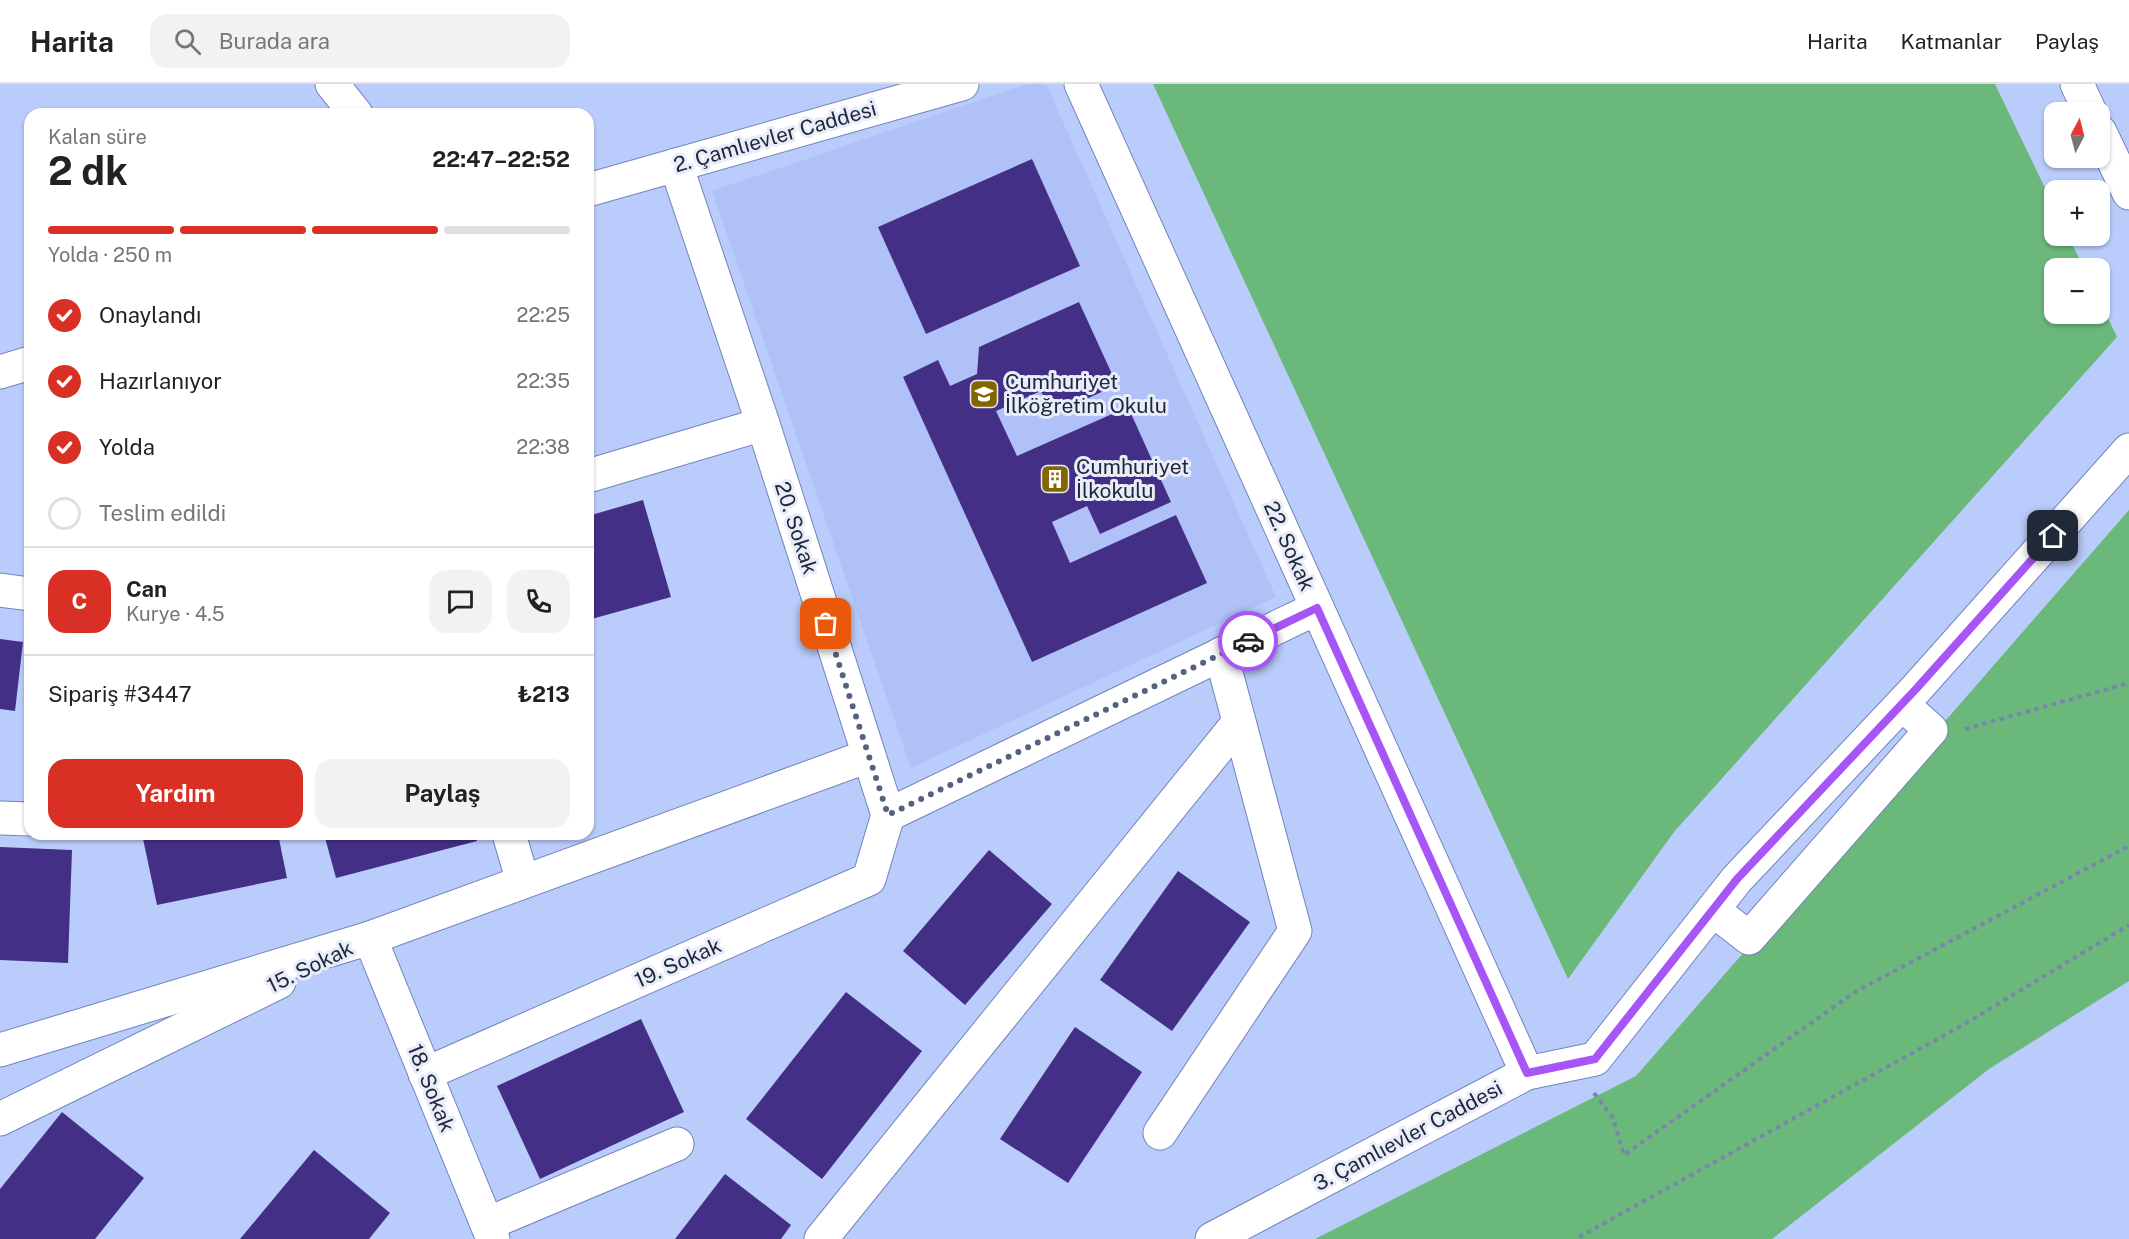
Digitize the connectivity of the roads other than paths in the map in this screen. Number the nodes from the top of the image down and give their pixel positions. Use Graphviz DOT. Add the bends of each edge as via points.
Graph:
graph roads {
  1 [pos="332,84"];
  2 [pos="962,84"];
  3 [pos="1081,84"];
  4 [pos="2077,84"];
  5 [pos="2085,102"];
  6 [pos="351,108"];
  7 [pos="2110,153"];
  8 [pos="676,165"];
  9 [pos="594,188"];
  10 [pos="2129,193"];
  11 [pos="24,365"];
  12 [pos="0,372"];
  13 [pos="763,424"];
  14 [pos="2129,450"];
  15 [pos="594,474"];
  16 [pos="0,590"];
  17 [pos="24,593"];
  18 [pos="1317,608"];
  19 [pos="1221,654"];
  20 [pos="1902,704"];
  21 [pos="1239,722"];
  22 [pos="868,756"];
  23 [pos="888,815"];
  24 [pos="0,818"];
  25 [pos="24,819"];
  26 [pos="511,840"];
  27 [pos="523,882"];
  28 [pos="1713,910"];
  29 [pos="370,938"];
  30 [pos="0,1050"];
  31 [pos="1527,1073"];
  32 [pos="425,1074"];
  33 [pos="0,1119"];
  34 [pos="1160,1134"];
  35 [pos="677,1144"];
  36 [pos="490,1232"];
  37 [pos="821,1239"];
  38 [pos="1212,1239"];
  1 -- 6 [label="street"];
  2 -- 8 [label="street, 2. Çamlıevler Caddesi"];
  3 -- 18 [label="street, 22. Sokak"];
  4 -- 5 [label="street"];
  7 -- 10 [label="street"];
  8 -- 9 [label="street, 2. Çamlıevler Caddesi"];
  8 -- 13 [label="street, 20. Sokak"];
  11 -- 12 [label="street"];
  13 -- 15 [label="street"];
  13 -- 22 [label="street, 20. Sokak"];
  14 -- 20 [label="street, 3. Çamlıevler Caddesi"];
  16 -- 17 [label="street"];
  18 -- 19 [label="street"];
  18 -- 31 [label="street, 22. Sokak"];
  19 -- 21 [label="street"];
  19 -- 23 [label="street"];
  20 -- 28 [label="street, 3. Çamlıevler Caddesi" via="1737,879"];
  20 -- 28 [label="street" via="1931,730 1749,938"];
  21 -- 34 [label="street" via="1295,931"];
  21 -- 37 [label="street"];
  22 -- 23 [label="street, 20. Sokak"];
  22 -- 27 [label="street"];
  23 -- 32 [label="street, 19. Sokak" via="869,879"];
  24 -- 25 [label="street"];
  26 -- 27 [label="street"];
  27 -- 29 [label="street"];
  28 -- 31 [label="street, 3. Çamlıevler Caddesi" via="1595,1059"];
  29 -- 30 [label="street, 15. Sokak"];
  29 -- 32 [label="street, 18. Sokak"];
  29 -- 33 [label="street, 15. Sokak"];
  31 -- 38 [label="street, 3. Çamlıevler Caddesi"];
  32 -- 36 [label="street, 18. Sokak"];
  35 -- 36 [label="street"];
}
